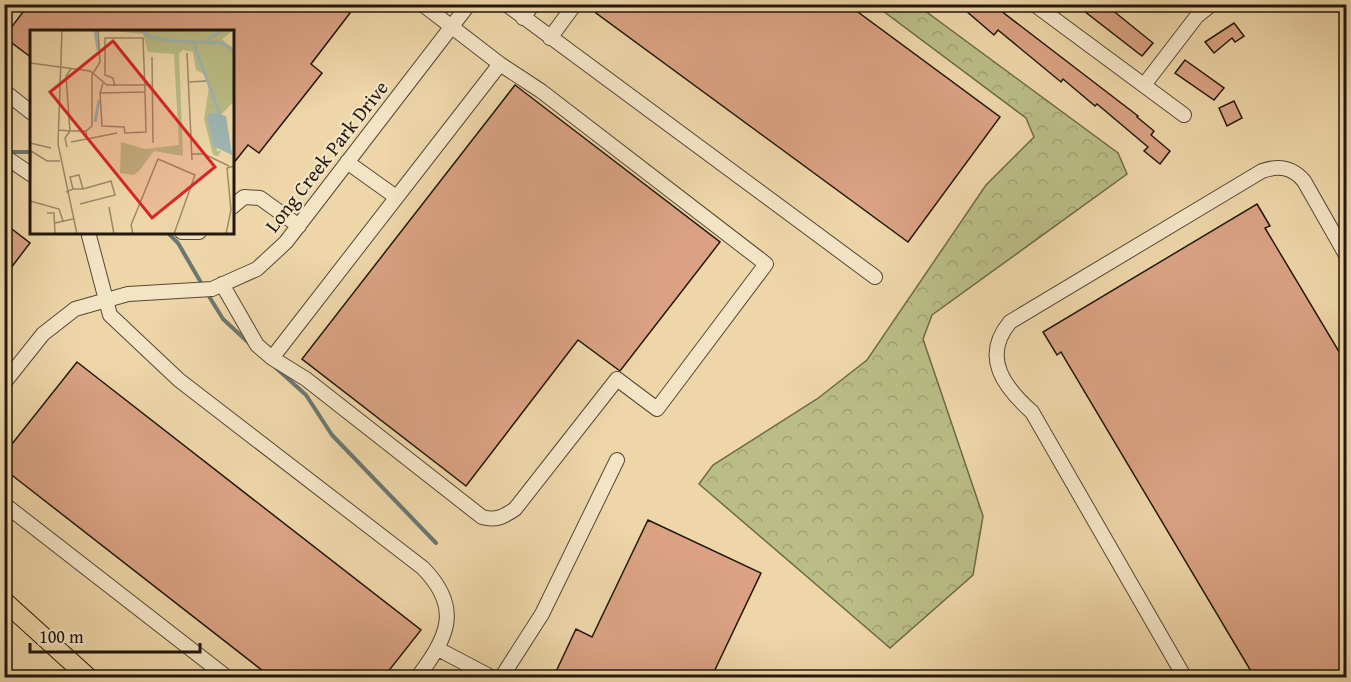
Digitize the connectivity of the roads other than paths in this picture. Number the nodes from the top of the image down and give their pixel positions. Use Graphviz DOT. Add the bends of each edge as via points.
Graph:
graph roads {
  1 [pos="422,4"];
  2 [pos="469,4"];
  3 [pos="506,4"];
  4 [pos="533,4"];
  5 [pos="575,4"];
  6 [pos="1034,4"];
  7 [pos="1212,4"];
  8 [pos="523,18"];
  9 [pos="451,27"];
  10 [pos="550,38"];
  11 [pos="500,64"];
  12 [pos="1144,86"];
  13 [pos="4,91"];
  14 [pos="30,111"];
  15 [pos="1184,115"];
  16 [pos="4,156"];
  17 [pos="347,162"];
  18 [pos="30,174"];
  19 [pos="396,197"];
  20 [pos="234,205"];
  21 [pos="299,226"];
  22 [pos="88,234"];
  23 [pos="1347,255"];
  24 [pos="875,277"];
  25 [pos="222,284"];
  26 [pos="105,301"];
  27 [pos="272,358"];
  28 [pos="4,384"];
  29 [pos="617,460"];
  30 [pos="4,504"];
  31 [pos="4,601"];
  32 [pos="438,649"];
  33 [pos="89,678"];
  34 [pos="228,678"];
  35 [pos="417,678"];
  36 [pos="493,678"];
  37 [pos="501,678"];
  38 [pos="1185,678"];
  1 -- 9 [label="street"];
  2 -- 9 [label="street, Long Creek Park Drive"];
  3 -- 8 [label="street"];
  4 -- 8 [label="street"];
  5 -- 10 [label="street"];
  6 -- 12 [label="street"];
  7 -- 12 [label="street" via="1197,16"];
  8 -- 10 [label="street"];
  9 -- 11 [label="street"];
  9 -- 17 [label="street, Long Creek Park Drive"];
  10 -- 24 [label="street"];
  11 -- 19 [label="street"];
  11 -- 27 [label="street" via="541,91 766,264 657,409 617,379 515,509 492,520 482,517 306,379"];
  12 -- 15 [label="street"];
  13 -- 14 [label="street"];
  16 -- 18 [label="street"];
  17 -- 19 [label="street"];
  17 -- 21 [label="street, Long Creek Park Drive"];
  19 -- 27 [label="street"];
  20 -- 21 [label="street" via="244,197 260,198"];
  21 -- 25 [label="street, Long Creek Park Drive" via="257,269"];
  22 -- 26 [label="street"];
  23 -- 38 [label="street" via="1304,181 1284,167 1273,167 1010,322 1003,330 997,364 1002,380 1032,412"];
  25 -- 26 [label="street, Long Creek Park Drive" via="212,289 128,294"];
  25 -- 27 [label="street" via="257,345"];
  26 -- 28 [label="street, Long Creek Park Drive" via="75,309 43,334"];
  26 -- 32 [label="street" via="110,315 179,380 423,568 438,584 447,604 447,626"];
  29 -- 37 [label="street" via="542,614"];
  30 -- 34 [label="street"];
  31 -- 33 [label="main road"];
  32 -- 35 [label="street"];
  32 -- 36 [label="street"];
}
